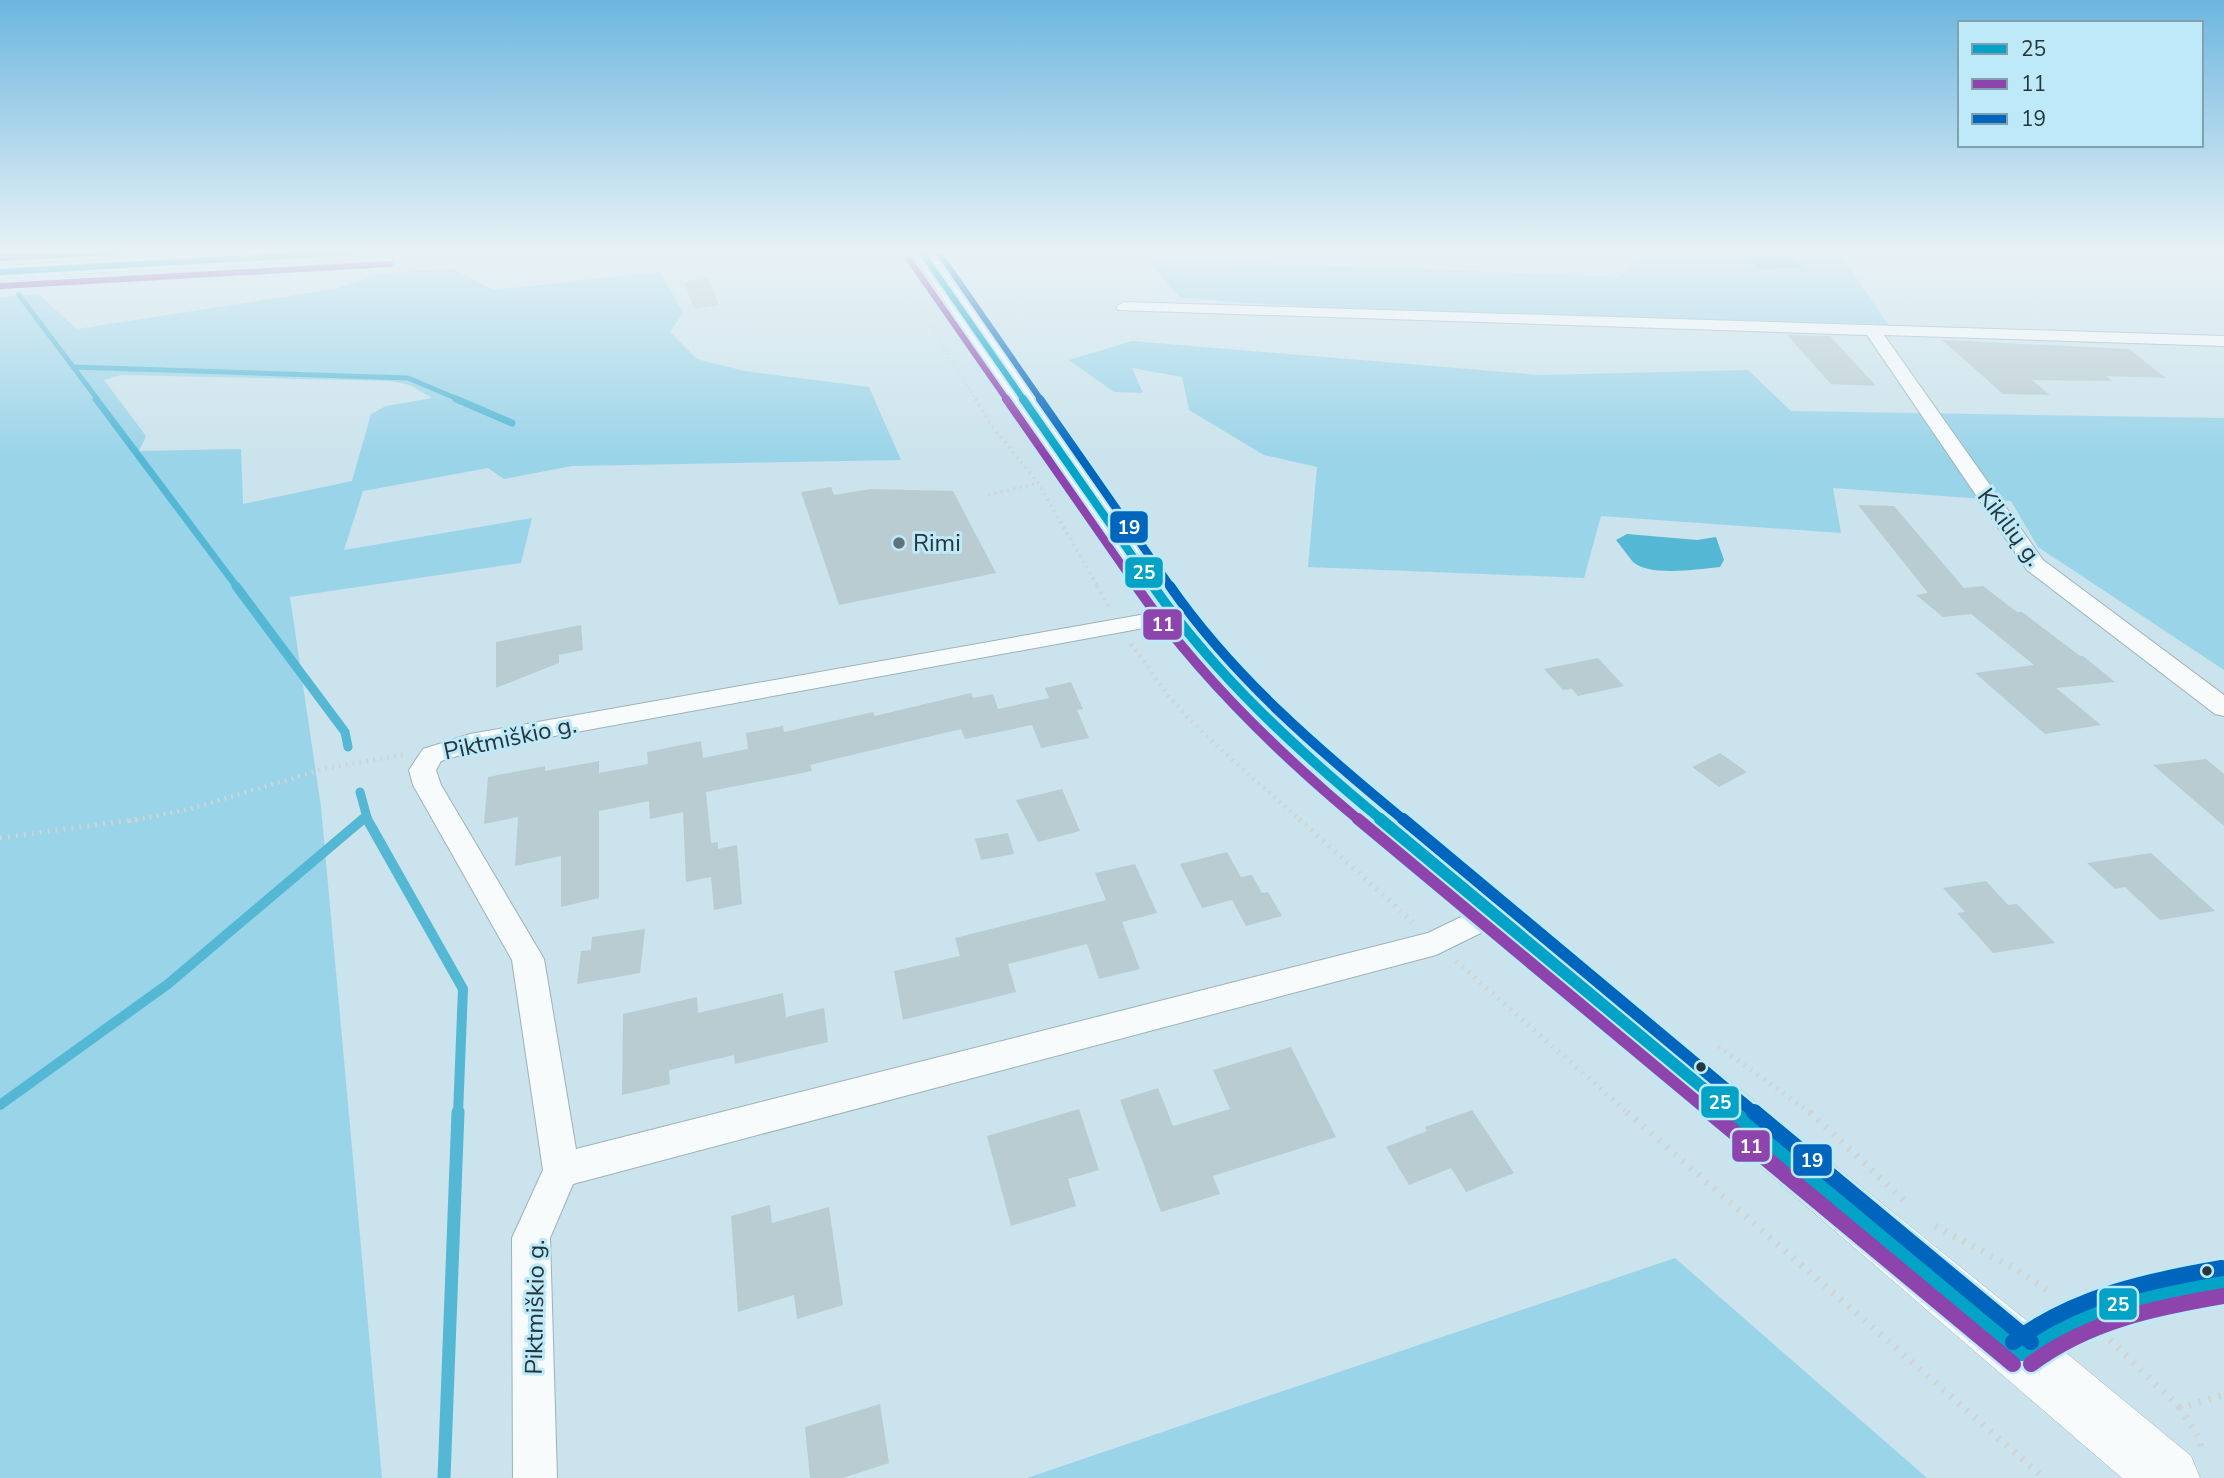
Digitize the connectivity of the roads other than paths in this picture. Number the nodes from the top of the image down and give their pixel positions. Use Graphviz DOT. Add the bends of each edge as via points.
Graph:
graph roads {
  1 [pos="967,319"];
  2 [pos="1513,319"];
  3 [pos="1872,330"];
  4 [pos="2224,341"];
  5 [pos="1174,616"];
  6 [pos="2224,708"];
  7 [pos="1494,914"];
  8 [pos="561,1170"];
  9 [pos="2224,1283"];
  10 [pos="2022,1353"];
  11 [pos="2186,1463"];
  12 [pos="535,1478"];
  1 -- 5 [label="main road"];
  2 -- 3 [label="street"];
  3 -- 4 [label="street"];
  3 -- 6 [label="street, Kikilių g." via="2035,565"];
  5 -- 7 [label="main road" via="1213,666 1290,744"];
  5 -- 8 [label="street, Piktmiškio g." via="470,743 432,755 422,770 427,785 528,958"];
  7 -- 8 [label="street" via="1436,943"];
  7 -- 10 [label="main road"];
  8 -- 12 [label="street, Piktmiškio g." via="531,1238"];
  9 -- 10 [label="street" via="2083,1313 2052,1328"];
  10 -- 11 [label="main road"];
}
